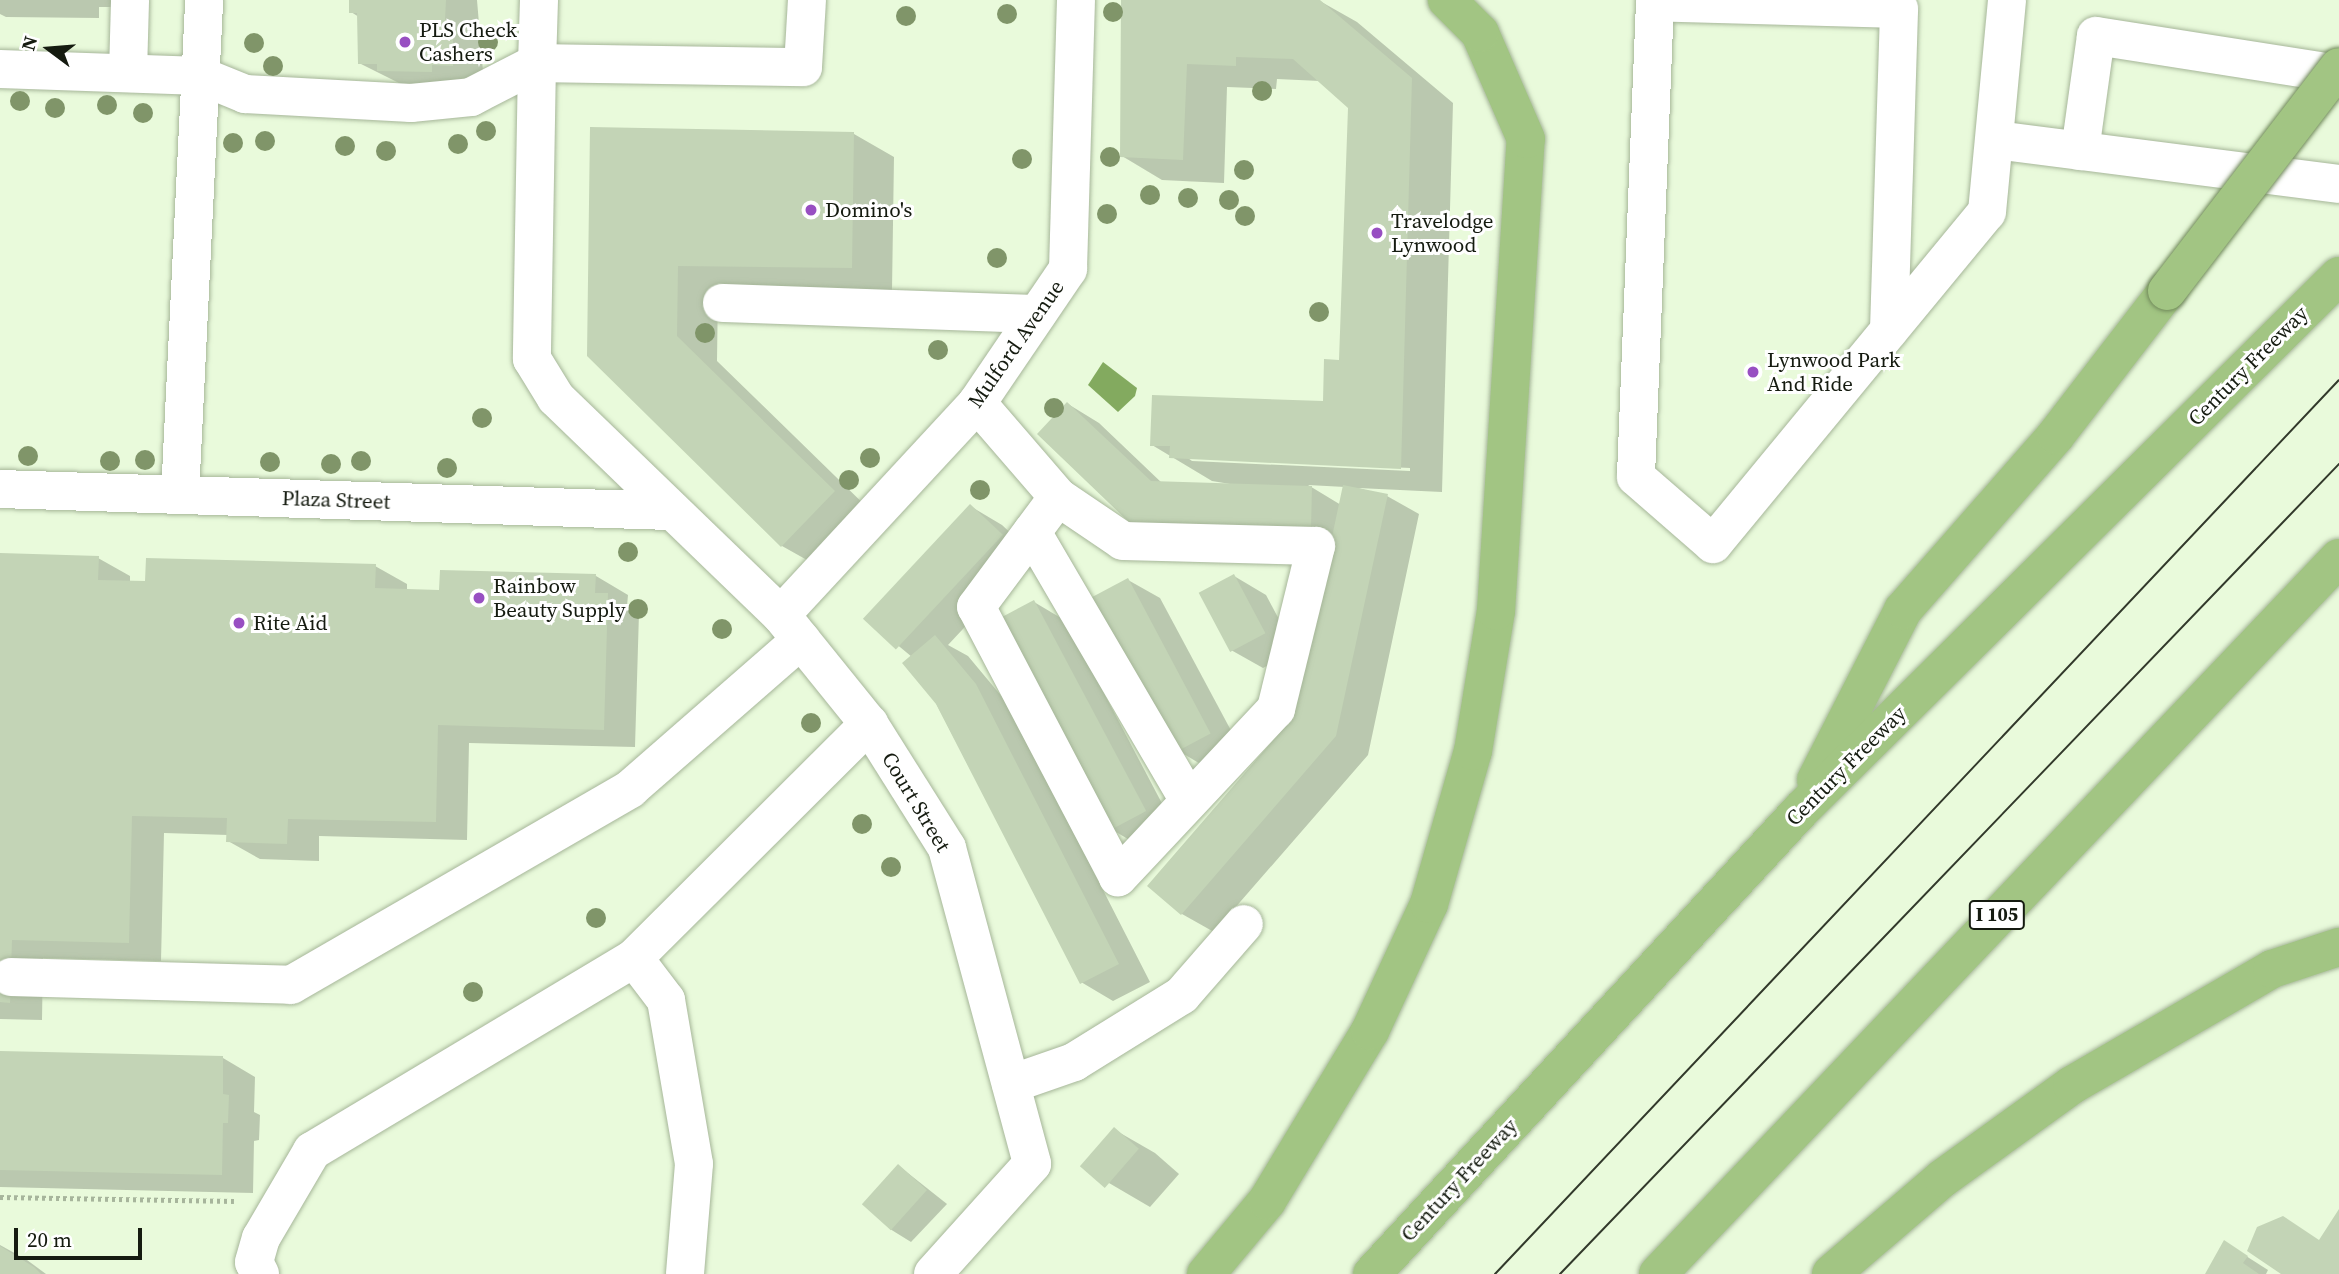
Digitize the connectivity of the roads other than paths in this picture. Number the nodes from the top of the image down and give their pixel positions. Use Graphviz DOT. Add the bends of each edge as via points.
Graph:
graph roads {
  1 [pos="130,0"];
  2 [pos="204,0"];
  3 [pos="539,0"];
  4 [pos="807,0"];
  5 [pos="1076,0"];
  6 [pos="1447,0"];
  7 [pos="2007,0"];
  8 [pos="537,63"];
  9 [pos="2339,67"];
  10 [pos="0,69"];
  11 [pos="128,73"];
  12 [pos="2339,74"];
  13 [pos="201,76"];
  14 [pos="1996,140"];
  15 [pos="2080,150"];
  16 [pos="2339,184"];
  17 [pos="2339,276"];
  18 [pos="722,303"];
  19 [pos="1037,314"];
  20 [pos="1889,330"];
  21 [pos="977,403"];
  22 [pos="0,489"];
  23 [pos="180,495"];
  24 [pos="1058,497"];
  25 [pos="672,511"];
  26 [pos="1032,531"];
  27 [pos="2339,558"];
  28 [pos="791,627"];
  29 [pos="869,724"];
  30 [pos="1189,801"];
  31 [pos="1801,810"];
  32 [pos="1244,924"];
  33 [pos="2339,947"];
  34 [pos="634,958"];
  35 [pos="11,977"];
  36 [pos="1011,1084"];
  37 [pos="260,1274"];
  38 [pos="685,1274"];
  39 [pos="933,1274"];
  40 [pos="1206,1274"];
  41 [pos="1372,1274"];
  42 [pos="1658,1274"];
  43 [pos="1831,1274"];
  1 -- 11 [label="street"];
  2 -- 13 [label="street"];
  3 -- 8 [label="street, Court Street"];
  4 -- 8 [label="street" via="803,67"];
  5 -- 19 [label="street, Mulford Avenue" via="1068,269"];
  6 -- 40 [label="highway" via="1480,33 1526,139 1496,611 1473,751 1429,904 1370,1031 1267,1201"];
  7 -- 14 [label="street"];
  8 -- 13 [label="street" via="471,97 411,103 245,94"];
  8 -- 25 [label="street, Court Street" via="532,359 556,398"];
  9 -- 31 [label="highway, bridge" via="2056,435 1903,610"];
  10 -- 11 [label="street"];
  11 -- 13 [label="street"];
  12 -- 15 [label="street" via="2096,36"];
  13 -- 23 [label="street"];
  14 -- 15 [label="street"];
  14 -- 20 [label="street" via="1987,212"];
  15 -- 16 [label="street"];
  17 -- 31 [label="highway, Century Freeway"];
  18 -- 19 [label="street"];
  19 -- 21 [label="street, Mulford Avenue"];
  20 -- 20 [label="street" via="1713,544 1636,477 1655,2 1899,9"];
  21 -- 24 [label="street"];
  21 -- 28 [label="street, Mulford Avenue"];
  22 -- 23 [label="street, Plaza Street"];
  23 -- 25 [label="street, Plaza Street"];
  24 -- 26 [label="street"];
  24 -- 30 [label="street" via="1123,541 1316,546 1276,709"];
  25 -- 28 [label="street, Court Street"];
  26 -- 30 [label="street"];
  26 -- 30 [label="street" via="976,607 1118,877"];
  27 -- 42 [label="highway, I 105"];
  28 -- 29 [label="street, Court Street"];
  28 -- 35 [label="street, Mulford Avenue" via="630,789 291,985"];
  29 -- 34 [label="street"];
  29 -- 36 [label="street, Court Street" via="947,848"];
  31 -- 41 [label="highway, Century Freeway"];
  32 -- 36 [label="street" via="1182,995 1074,1062"];
  33 -- 43 [label="highway" via="2272,969 2072,1086 1943,1178"];
  34 -- 37 [label="street" via="312,1151 278,1205 254,1262"];
  34 -- 38 [label="street" via="666,1000 694,1164"];
  36 -- 39 [label="street, Court Street" via="1032,1164"];
}
